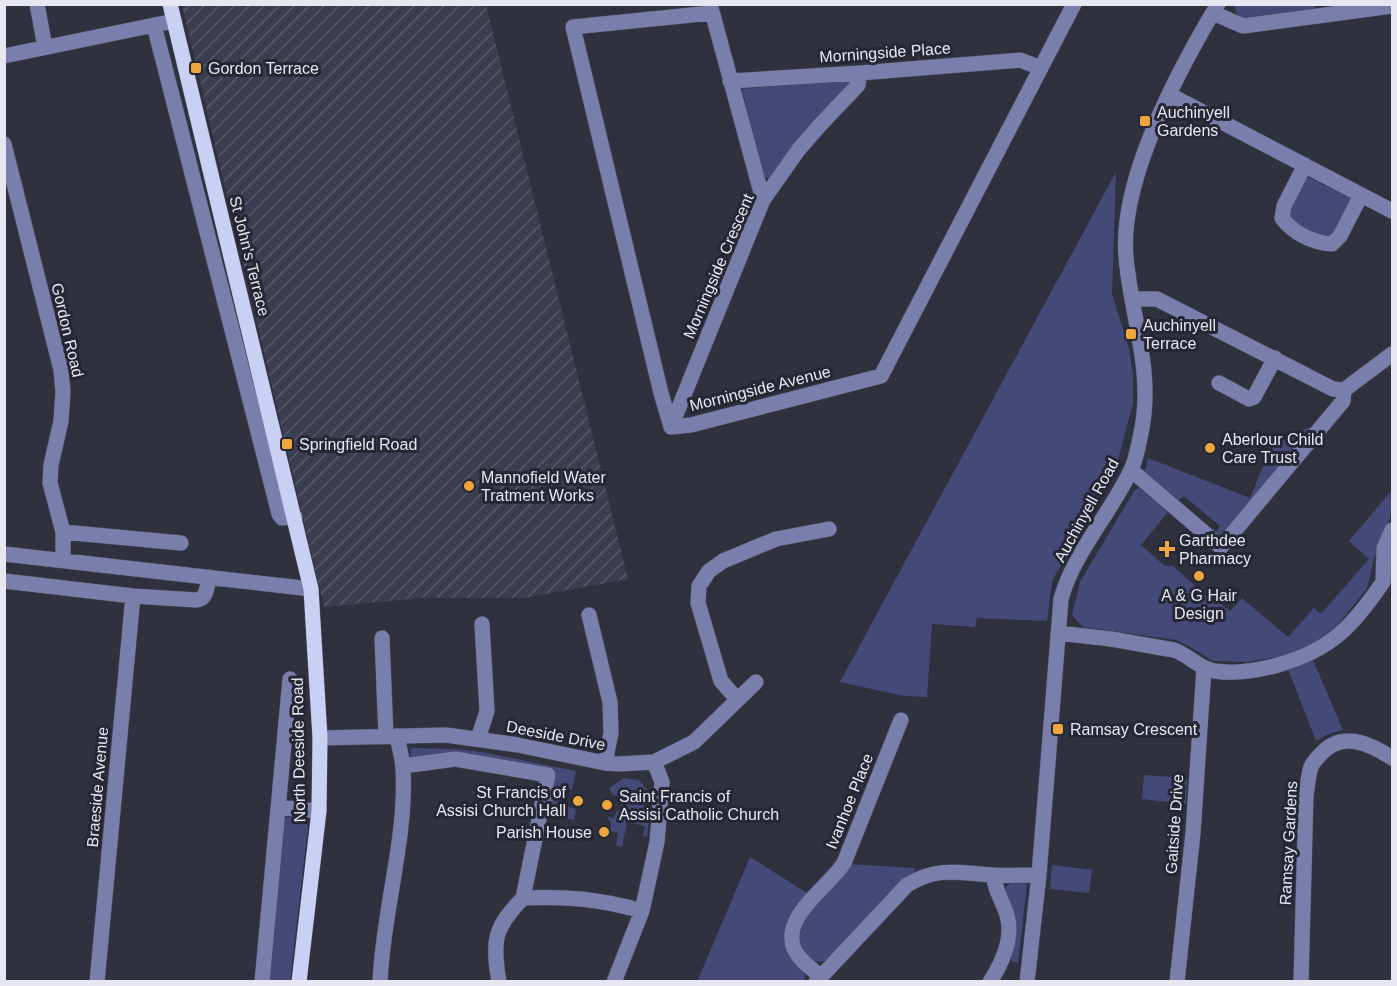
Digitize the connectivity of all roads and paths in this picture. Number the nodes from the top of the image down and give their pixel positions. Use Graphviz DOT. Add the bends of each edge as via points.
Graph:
graph roads {
  1 [pos="36,4"];
  2 [pos="170,4"];
  3 [pos="1074,4"];
  4 [pos="1392,6"];
  5 [pos="711,9"];
  6 [pos="1215,9"];
  7 [pos="1321,10"];
  8 [pos="174,21"];
  9 [pos="154,25"];
  10 [pos="45,47"];
  11 [pos="4,56"];
  12 [pos="1041,68"];
  13 [pos="860,73"];
  14 [pos="730,81"];
  15 [pos="1170,95"];
  16 [pos="4,144"];
  17 [pos="1305,165"];
  18 [pos="1361,195"];
  19 [pos="763,200"];
  20 [pos="1392,211"];
  21 [pos="1132,299"];
  22 [pos="1392,354"];
  23 [pos="1275,358"];
  24 [pos="1219,383"];
  25 [pos="1344,390"];
  26 [pos="671,427"];
  27 [pos="1131,470"];
  28 [pos="295,517"];
  29 [pos="829,529"];
  30 [pos="1392,530"];
  31 [pos="63,532"];
  32 [pos="181,543"];
  33 [pos="4,554"];
  34 [pos="63,560"];
  35 [pos="208,577"];
  36 [pos="4,581"];
  37 [pos="1388,585"];
  38 [pos="311,589"];
  39 [pos="133,596"];
  40 [pos="589,615"];
  41 [pos="482,624"];
  42 [pos="1058,633"];
  43 [pos="382,638"];
  44 [pos="1204,668"];
  45 [pos="290,679"];
  46 [pos="756,682"];
  47 [pos="737,699"];
  48 [pos="901,720"];
  49 [pos="392,736"];
  50 [pos="320,738"];
  51 [pos="478,739"];
  52 [pos="1392,758"];
  53 [pos="654,762"];
  54 [pos="605,763"];
  55 [pos="403,766"];
  56 [pos="279,807"];
  57 [pos="319,811"];
  58 [pos="994,875"];
  59 [pos="1039,875"];
  60 [pos="523,898"];
  61 [pos="642,911"];
  62 [pos="1000,965"];
  63 [pos="1027,976"];
  64 [pos="818,979"];
  65 [pos="97,981"];
  66 [pos="262,981"];
  67 [pos="299,981"];
  68 [pos="380,981"];
  69 [pos="499,981"];
  70 [pos="614,981"];
  71 [pos="990,981"];
  72 [pos="1177,981"];
  73 [pos="1301,981"];
  1 -- 10 [label="street"];
  2 -- 8 [label="main road, St John's Terrace"];
  3 -- 12 [label="street, Morningside Avenue"];
  4 -- 7 [label="street"];
  5 -- 14 [label="street"];
  5 -- 26 [label="street, Morningside Avenue" via="573,27"];
  6 -- 7 [label="street" via="1243,26"];
  6 -- 15 [label="street, Auchinyell Road"];
  8 -- 9 [label="street"];
  8 -- 28 [label="main road, St John's Terrace"];
  9 -- 10 [label="street"];
  9 -- 28 [label="street" via="279,514 282,518"];
  10 -- 11 [label="street"];
  12 -- 13 [label="street, Morningside Place" via="1020,60"];
  12 -- 26 [label="street, Morningside Avenue" via="880,376"];
  13 -- 14 [label="street, Morningside Place"];
  13 -- 19 [label="street, Morningside Crescent" via="858,85 806,141"];
  14 -- 19 [label="street"];
  15 -- 17 [label="street"];
  15 -- 21 [label="street, Auchinyell Road" via="1140,162 1127,220 1125,256"];
  16 -- 31 [label="street, Gordon Road" via="60,370 61,421 50,483"];
  17 -- 18 [label="street"];
  17 -- 18 [label="street" via="1284,206 1282,218 1290,228 1332,244"];
  18 -- 20 [label="street"];
  19 -- 26 [label="street, Morningside Crescent"];
  21 -- 23 [label="street" via="1157,299"];
  21 -- 27 [label="street, Auchinyell Road" via="1146,383 1142,425"];
  22 -- 25 [label="street"];
  23 -- 24 [label="street" via="1254,398"];
  23 -- 25 [label="street" via="1333,389"];
  25 -- 27 [label="street" via="1339,405 1221,547"];
  27 -- 42 [label="street, Auchinyell Road" via="1065,586"];
  28 -- 38 [label="main road, St John's Terrace"];
  29 -- 47 [label="street" via="777,539 723,561 709,571 699,586 698,603 721,681"];
  30 -- 37 [label="street" via="1384,548"];
  31 -- 32 [label="street"];
  31 -- 34 [label="street, Gordon Road"];
  33 -- 34 [label="street"];
  34 -- 35 [label="street"];
  35 -- 38 [label="street"];
  35 -- 39 [label="street" via="201,600"];
  36 -- 39 [label="street"];
  37 -- 44 [label="street" via="1352,623 1313,653 1244,673"];
  38 -- 50 [label="main road, North Deeside Road"];
  39 -- 65 [label="street, Braeside Avenue"];
  40 -- 54 [label="street" via="610,702 611,733"];
  41 -- 51 [label="street" via="487,711"];
  42 -- 44 [label="street" via="1174,650"];
  42 -- 59 [label="street, Auchinyell Road"];
  43 -- 49 [label="street" via="389,653"];
  44 -- 72 [label="street, Gaitside Drive" via="1193,833"];
  45 -- 56 [label="street, North Deeside Road"];
  46 -- 47 [label="street, Deeside Drive"];
  47 -- 53 [label="street, Deeside Drive" via="694,742"];
  48 -- 64 [label="street, Ivanhoe Place" via="844,863 794,922 791,936 795,950"];
  49 -- 50 [label="street, Deeside Drive"];
  49 -- 51 [label="street, Deeside Drive"];
  49 -- 55 [label="street"];
  50 -- 57 [label="main road, North Deeside Road"];
  51 -- 54 [label="street, Deeside Drive"];
  52 -- 73 [label="street, Ramsay Gardens" via="1377,747 1347,740 1328,746 1311,765 1306,795"];
  53 -- 54 [label="street, Deeside Drive"];
  53 -- 61 [label="street" via="662,782 657,842"];
  55 -- 60 [label="street" via="455,759 548,775"];
  55 -- 68 [label="street" via="402,809 381,948"];
  56 -- 57 [label="street"];
  56 -- 66 [label="street, North Deeside Road"];
  57 -- 67 [label="main road, North Deeside Road"];
  58 -- 59 [label="street"];
  58 -- 62 [label="street" via="1009,928"];
  58 -- 64 [label="street" via="949,871 918,878"];
  59 -- 63 [label="street, Auchinyell Road"];
  60 -- 61 [label="street" via="582,898"];
  60 -- 69 [label="street" via="504,918 496,936"];
  61 -- 70 [label="street"];
  62 -- 63 [label="street"];
  62 -- 71 [label="street"];
}
